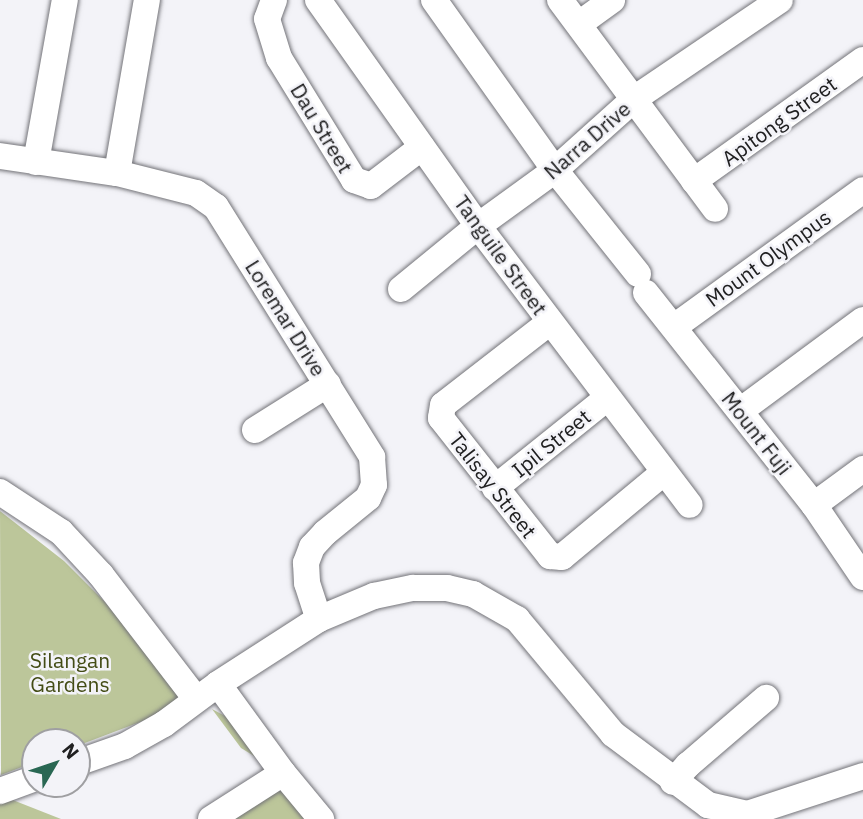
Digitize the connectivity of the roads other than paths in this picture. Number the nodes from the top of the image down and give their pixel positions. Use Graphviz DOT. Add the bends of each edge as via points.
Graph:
graph roads {
  1 [pos="65,0"];
  2 [pos="147,0"];
  3 [pos="274,0"];
  4 [pos="318,0"];
  5 [pos="435,0"];
  6 [pos="560,0"];
  7 [pos="612,0"];
  8 [pos="780,0"];
  9 [pos="579,24"];
  10 [pos="863,60"];
  11 [pos="634,99"];
  12 [pos="422,147"];
  13 [pos="0,156"];
  14 [pos="36,162"];
  15 [pos="555,170"];
  16 [pos="117,173"];
  17 [pos="694,181"];
  18 [pos="863,190"];
  19 [pos="715,209"];
  20 [pos="478,226"];
  21 [pos="401,289"];
  22 [pos="863,320"];
  23 [pos="550,322"];
  24 [pos="674,327"];
  25 [pos="328,384"];
  26 [pos="607,398"];
  27 [pos="740,411"];
  28 [pos="255,430"];
  29 [pos="863,469"];
  30 [pos="663,473"];
  31 [pos="495,488"];
  32 [pos="0,492"];
  33 [pos="691,505"];
  34 [pos="814,505"];
  35 [pos="863,577"];
  36 [pos="319,620"];
  37 [pos="218,684"];
  38 [pos="766,698"];
  39 [pos="196,699"];
  40 [pos="91,758"];
  41 [pos="283,774"];
  42 [pos="863,776"];
  43 [pos="673,782"];
  44 [pos="21,783"];
  45 [pos="0,791"];
  46 [pos="219,817"];
  47 [pos="321,819"];
  1 -- 14 [label="street"];
  2 -- 16 [label="street"];
  3 -- 12 [label="street, Dau Street" via="267,19 279,58 354,180 371,186"];
  4 -- 12 [label="street, Tanguile Street"];
  5 -- 15 [label="street, Mount Fuji"];
  6 -- 9 [label="street"];
  7 -- 9 [label="street"];
  8 -- 11 [label="street, Narra Drive"];
  9 -- 11 [label="street"];
  10 -- 17 [label="street, Apitong Street"];
  11 -- 15 [label="street, Narra Drive"];
  11 -- 17 [label="street"];
  12 -- 20 [label="street, Tanguile Street"];
  13 -- 14 [label="street, Loremar Drive"];
  14 -- 16 [label="street, Loremar Drive"];
  15 -- 20 [label="street, Narra Drive"];
  15 -- 24 [label="street, Mount Fuji"];
  16 -- 25 [label="street, Loremar Drive" via="196,193 216,207"];
  17 -- 19 [label="street"];
  18 -- 24 [label="street, Mount Olympus"];
  20 -- 21 [label="street, Narra Drive"];
  20 -- 23 [label="street, Tanguile Street"];
  22 -- 27 [label="street"];
  23 -- 26 [label="street, Tanguile Street"];
  23 -- 31 [label="street, Talisay Street" via="440,411"];
  24 -- 27 [label="street, Mount Fuji"];
  25 -- 28 [label="street"];
  25 -- 36 [label="street, Loremar Drive" via="375,469 368,498 312,547 306,563"];
  26 -- 30 [label="street, Tanguile Street"];
  26 -- 31 [label="street, Ipil Street"];
  27 -- 34 [label="street, Mount Fuji"];
  29 -- 34 [label="street"];
  30 -- 31 [label="street, Talisay Street" via="562,557 550,556"];
  30 -- 33 [label="street, Tanguile Street"];
  32 -- 39 [label="street" via="61,532 101,575"];
  34 -- 35 [label="street, Mount Fuji"];
  36 -- 37 [label="street"];
  36 -- 43 [label="street" via="374,596 414,588 473,594 517,619 613,734"];
  37 -- 39 [label="street"];
  37 -- 41 [label="street"];
  38 -- 43 [label="street"];
  39 -- 40 [label="street" via="125,746"];
  41 -- 46 [label="street"];
  41 -- 47 [label="street"];
  42 -- 43 [label="street" via="747,814 708,805"];
  44 -- 45 [label="street"];
}
